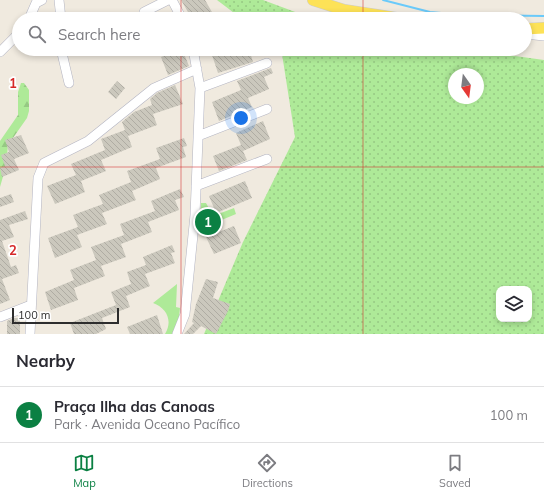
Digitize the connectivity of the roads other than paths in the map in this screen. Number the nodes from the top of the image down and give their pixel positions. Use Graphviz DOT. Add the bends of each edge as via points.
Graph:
graph roads {
  1 [pos="42,0"];
  2 [pos="59,0"];
  3 [pos="168,0"];
  4 [pos="172,0"];
  5 [pos="313,0"];
  6 [pos="32,12"];
  7 [pos="60,12"];
  8 [pos="144,12"];
  9 [pos="178,12"];
  10 [pos="357,12"];
  11 [pos="544,28"];
  12 [pos="532,29"];
  13 [pos="532,35"];
  14 [pos="544,36"];
  15 [pos="12,40"];
  16 [pos="0,52"];
  17 [pos="63,56"];
  18 [pos="194,56"];
  19 [pos="267,63"];
  20 [pos="197,69"];
  21 [pos="69,82"];
  22 [pos="200,88"];
  23 [pos="267,109"];
  24 [pos="198,136"];
  25 [pos="268,159"];
  26 [pos="196,186"];
  27 [pos="31,305"];
  28 [pos="0,317"];
  29 [pos="30,334"];
  30 [pos="177,334"];
  1 -- 6 [label="street" via="36,3"];
  2 -- 7 [label="street"];
  3 -- 8 [label="street"];
  4 -- 9 [label="street"];
  5 -- 10 [label="main road"];
  11 -- 12 [label="main road"];
  13 -- 14 [label="street"];
  15 -- 16 [label="street"];
  17 -- 21 [label="street"];
  18 -- 20 [label="street"];
  19 -- 22 [label="street"];
  20 -- 22 [label="street"];
  20 -- 27 [label="street" via="154,88 88,141 44,163 38,178"];
  22 -- 24 [label="street"];
  23 -- 24 [label="street"];
  24 -- 26 [label="street"];
  25 -- 26 [label="street"];
  26 -- 30 [label="street" via="186,314"];
  27 -- 28 [label="street"];
  27 -- 29 [label="street"];
}
